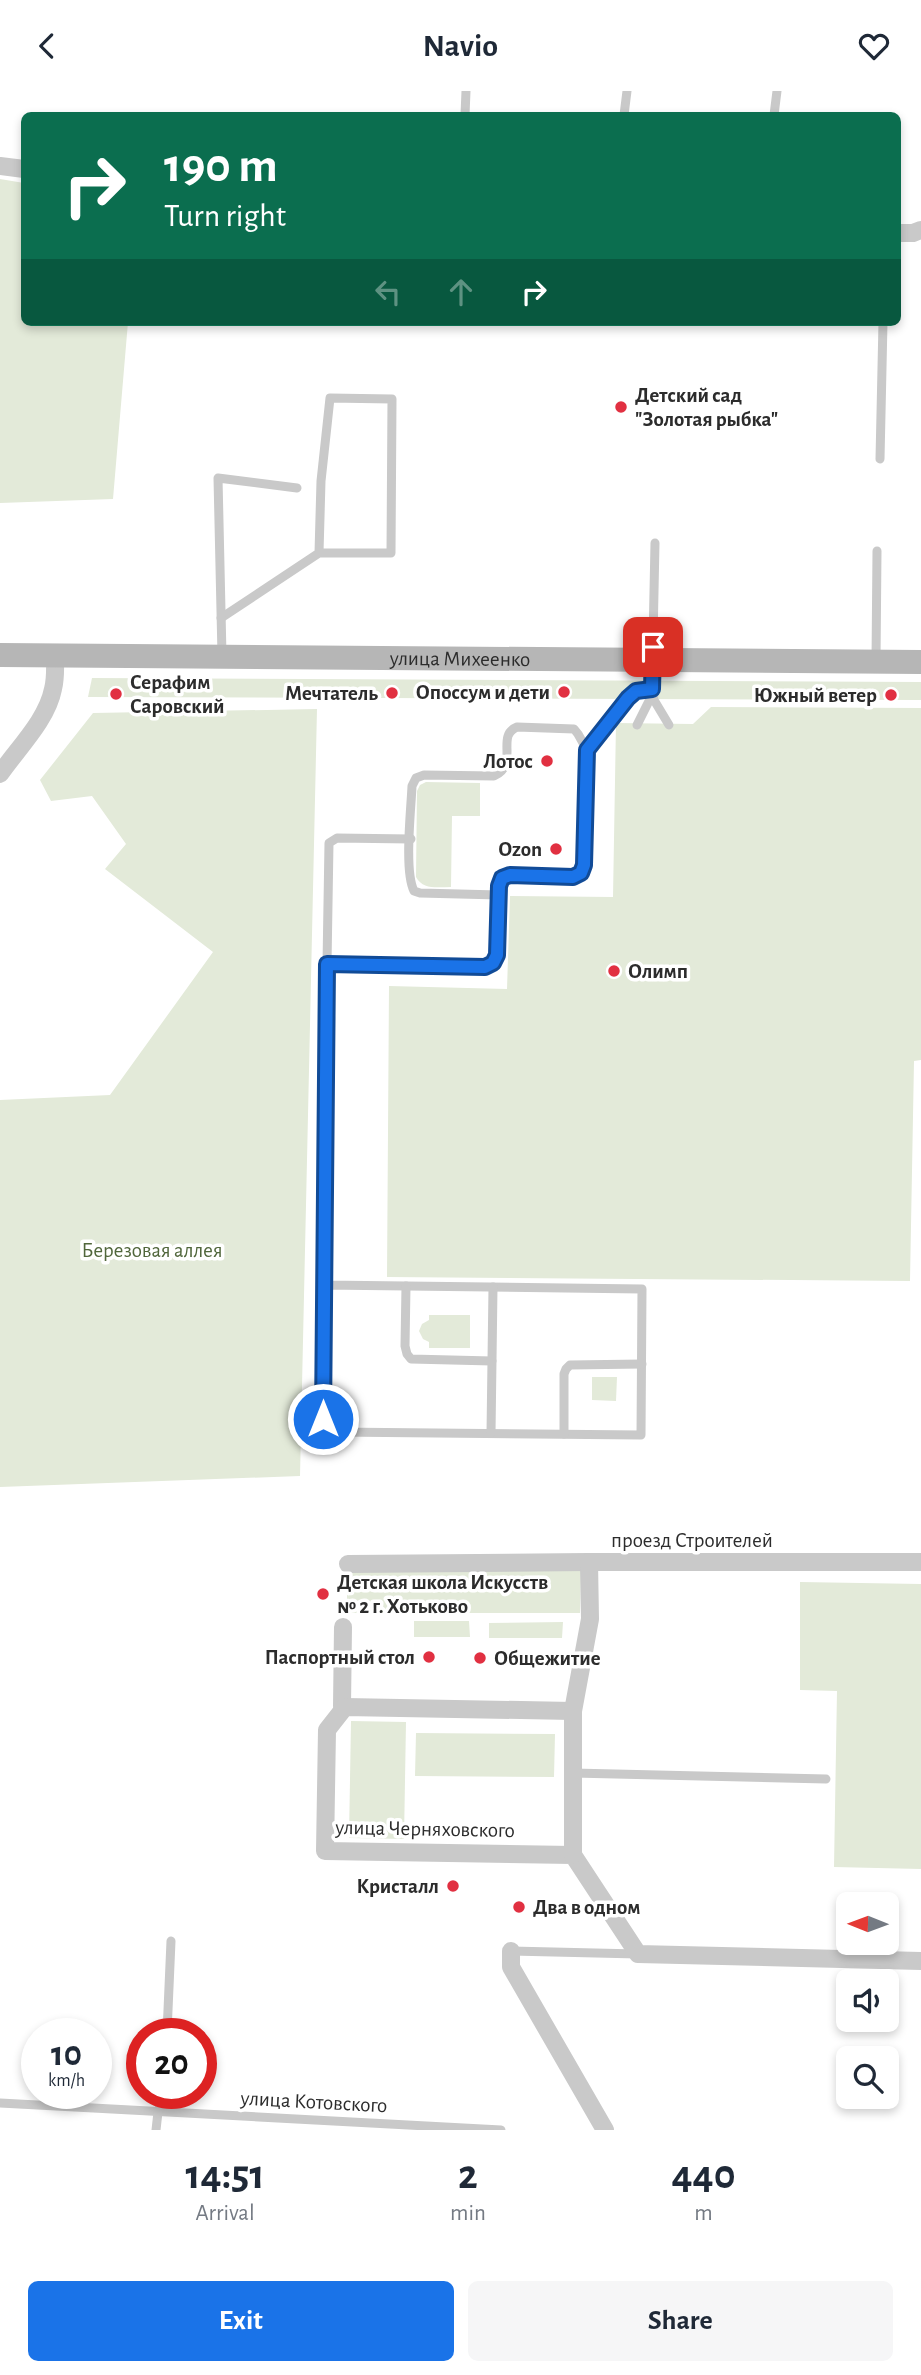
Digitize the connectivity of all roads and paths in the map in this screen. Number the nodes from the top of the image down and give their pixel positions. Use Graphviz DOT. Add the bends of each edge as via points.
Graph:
graph roads {
  1 [pos="466,91"];
  2 [pos="627,91"];
  3 [pos="777,91"];
  4 [pos="465,112"];
  5 [pos="624,112"];
  6 [pos="774,112"];
  7 [pos="0,166"];
  8 [pos="21,169"];
  9 [pos="921,230"];
  10 [pos="901,233"];
  11 [pos="883,326"];
  12 [pos="880,459"];
  13 [pos="298,488"];
  14 [pos="655,543"];
  15 [pos="877,551"];
  16 [pos="319,553"];
  17 [pos="221,618"];
  18 [pos="0,655"];
  19 [pos="55,655"];
  20 [pos="222,656"];
  21 [pos="652,660"];
  22 [pos="876,662"];
  23 [pos="921,662"];
  24 [pos="652,689"];
  25 [pos="637,725"];
  26 [pos="669,725"];
  27 [pos="587,750"];
  28 [pos="0,774"];
  29 [pos="411,839"];
  30 [pos="499,895"];
  31 [pos="327,964"];
  32 [pos="324,1285"];
  33 [pos="406,1286"];
  34 [pos="493,1287"];
  35 [pos="492,1361"];
  36 [pos="642,1364"];
  37 [pos="491,1433"];
  38 [pos="564,1434"];
  39 [pos="589,1562"];
  40 [pos="921,1562"];
  41 [pos="348,1563"];
  42 [pos="343,1627"];
  43 [pos="345,1707"];
  44 [pos="573,1711"];
  45 [pos="573,1773"];
  46 [pos="827,1779"];
  47 [pos="573,1855"];
  48 [pos="172,1941"];
  49 [pos="511,1951"];
  50 [pos="638,1954"];
  51 [pos="921,1961"];
  52 [pos="168,2018"];
  53 [pos="0,2103"];
  54 [pos="159,2109"];
  55 [pos="158,2112"];
  56 [pos="156,2130"];
  57 [pos="501,2130"];
  58 [pos="604,2130"];
  1 -- 4 [label="lane"];
  2 -- 5 [label="lane"];
  3 -- 6 [label="lane"];
  7 -- 8 [label="street"];
  9 -- 10 [label="street"];
  11 -- 12 [label="lane"];
  13 -- 17 [label="lane" via="218,478"];
  14 -- 21 [label="lane"];
  15 -- 22 [label="lane"];
  16 -- 16 [label="lane" via="391,553 392,399 330,398"];
  16 -- 17 [label="lane"];
  17 -- 20 [label="lane"];
  18 -- 19 [label="street, улица Михеенко"];
  19 -- 20 [label="street, улица Михеенко"];
  19 -- 28 [label="street" via="50,702"];
  20 -- 21 [label="street, улица Михеенко"];
  21 -- 22 [label="street, улица Михеенко"];
  21 -- 24 [label="lane"];
  22 -- 23 [label="street, улица Михеенко"];
  24 -- 25 [label="lane"];
  24 -- 26 [label="lane"];
  24 -- 27 [label="lane" via="636,691 628,698"];
  27 -- 29 [label="lane" via="579,734 568,727 510,730 502,772 416,778 411,786"];
  27 -- 30 [label="lane" via="581,873 573,877 510,875 502,878"];
  29 -- 30 [label="lane" via="414,891"];
  29 -- 31 [label="lane" via="337,838 329,843"];
  30 -- 31 [label="lane" via="497,955 485,967"];
  31 -- 32 [label="lane"];
  32 -- 33 [label="lane"];
  32 -- 37 [label="lane" via="325,1427 330,1431"];
  33 -- 34 [label="lane"];
  33 -- 35 [label="lane" via="405,1346 411,1359"];
  34 -- 35 [label="lane"];
  34 -- 36 [label="lane" via="642,1289"];
  35 -- 37 [label="lane"];
  36 -- 38 [label="lane" via="570,1365 564,1374"];
  36 -- 38 [label="lane" via="641,1435"];
  37 -- 38 [label="lane"];
  39 -- 40 [label="street, проезд Строителей"];
  39 -- 41 [label="street"];
  39 -- 44 [label="street, проезд Строителей" via="590,1619"];
  42 -- 43 [label="street"];
  43 -- 44 [label="street"];
  43 -- 47 [label="street, улица Черняховского" via="327,1730 325,1851"];
  44 -- 45 [label="street, проезд Строителей"];
  45 -- 46 [label="lane"];
  45 -- 47 [label="street, проезд Строителей"];
  47 -- 50 [label="street"];
  48 -- 52 [label="lane"];
  49 -- 50 [label="lane"];
  49 -- 58 [label="street" via="511,1967"];
  50 -- 51 [label="street"];
  53 -- 55 [label="lane, улица Котовского"];
  54 -- 55 [label="lane"];
  55 -- 56 [label="lane"];
  55 -- 57 [label="lane, улица Котовского"];
}
